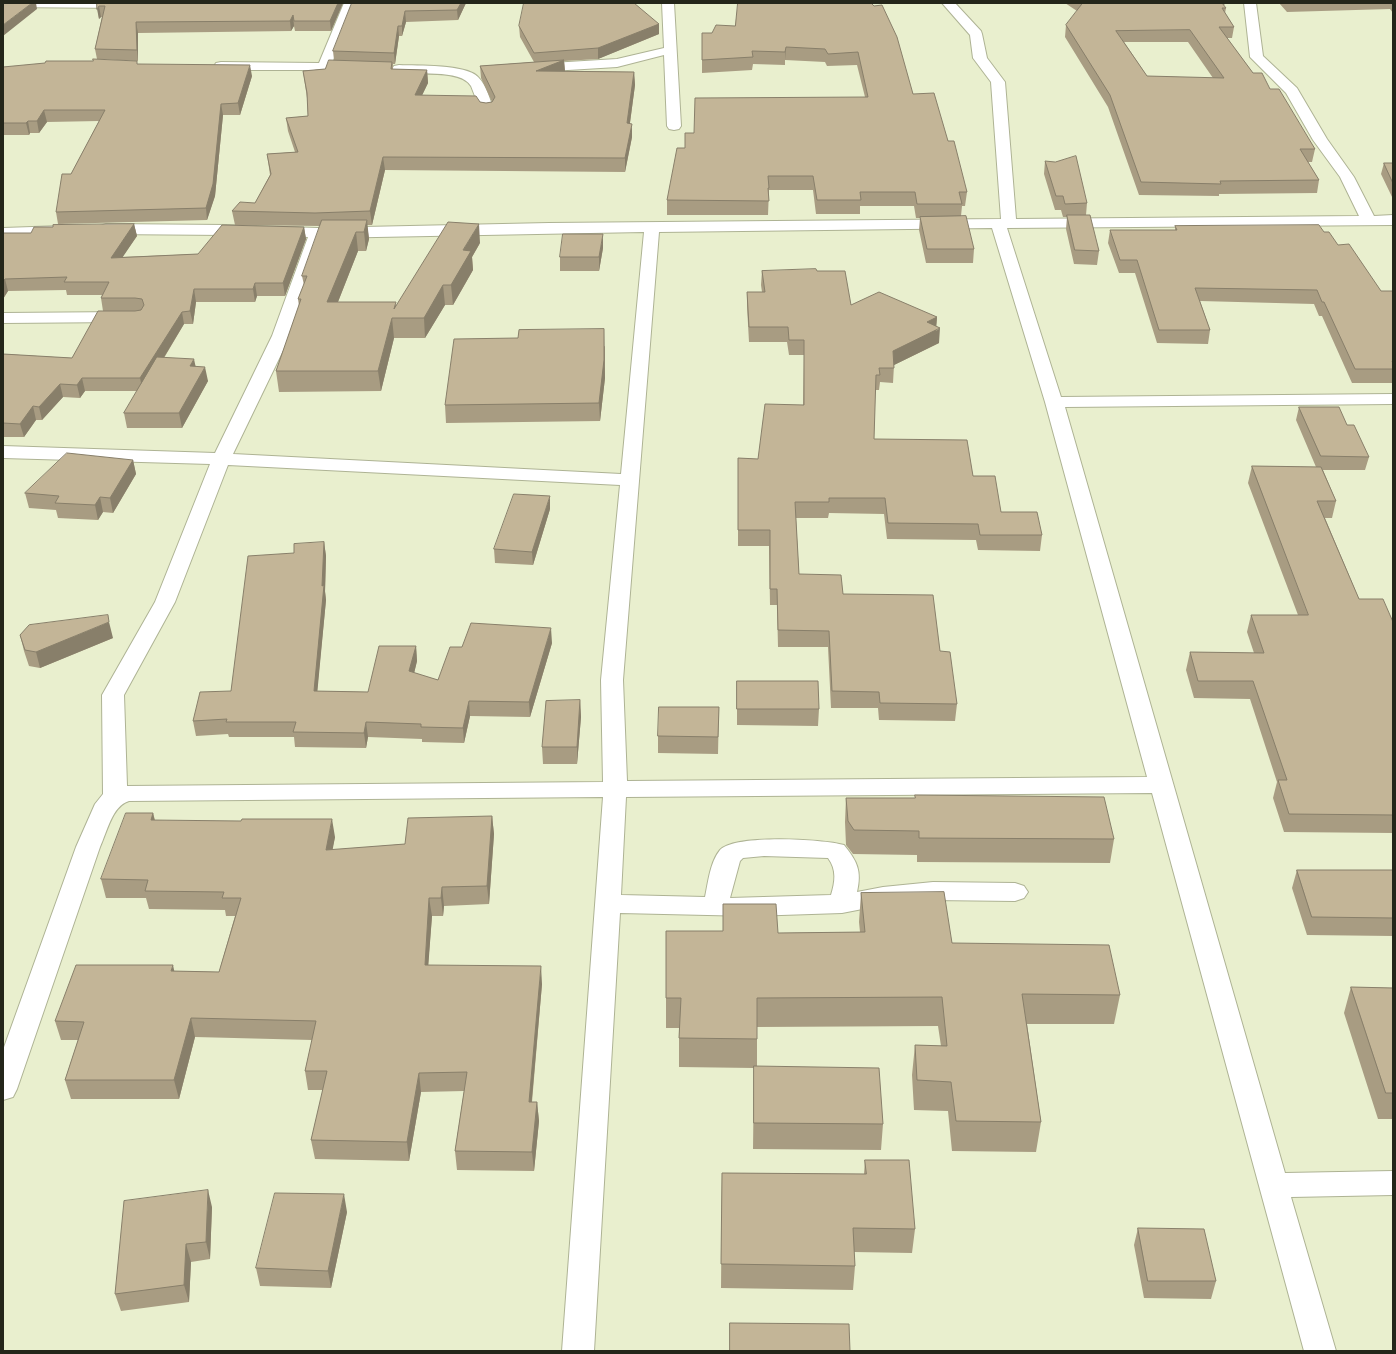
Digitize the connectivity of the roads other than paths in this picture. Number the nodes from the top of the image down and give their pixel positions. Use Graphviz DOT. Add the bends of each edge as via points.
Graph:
graph roads {
  1 [pos="3,3"];
  2 [pos="350,3"];
  3 [pos="668,3"];
  4 [pos="948,3"];
  5 [pos="1250,3"];
  6 [pos="133,4"];
  7 [pos="670,50"];
  8 [pos="206,66"];
  9 [pos="324,67"];
  10 [pos="371,68"];
  11 [pos="386,69"];
  12 [pos="524,69"];
  13 [pos="485,72"];
  14 [pos="462,74"];
  15 [pos="487,111"];
  16 [pos="674,126"];
  17 [pos="1369,220"];
  18 [pos="1393,220"];
  19 [pos="1004,224"];
  20 [pos="652,227"];
  21 [pos="3,233"];
  22 [pos="317,233"];
  23 [pos="137,317"];
  24 [pos="3,318"];
  25 [pos="1393,399"];
  26 [pos="1054,402"];
  27 [pos="3,452"];
  28 [pos="221,460"];
  29 [pos="629,480"];
  30 [pos="1161,785"];
  31 [pos="615,790"];
  32 [pos="115,797"];
  33 [pos="1015,892"];
  34 [pos="607,904"];
  35 [pos="842,904"];
  36 [pos="716,905"];
  37 [pos="3,1089"];
  38 [pos="1393,1183"];
  39 [pos="1274,1185"];
  40 [pos="578,1351"];
  41 [pos="1320,1351"];
  1 -- 6 [label="street"];
  2 -- 9 [label="street"];
  3 -- 7 [label="street"];
  4 -- 19 [label="street" via="976,34 980,58 998,82"];
  5 -- 17 [label="street" via="1257,57 1292,91 1320,140 1347,177"];
  7 -- 12 [label="street" via="616,62"];
  7 -- 16 [label="street"];
  8 -- 9 [label="street"];
  9 -- 10 [label="street"];
  11 -- 14 [label="street"];
  13 -- 14 [label="street"];
  14 -- 15 [label="street" via="473,79"];
  17 -- 18 [label="street"];
  17 -- 19 [label="street"];
  19 -- 20 [label="street"];
  19 -- 26 [label="street"];
  20 -- 22 [label="street"];
  20 -- 29 [label="street"];
  21 -- 22 [label="street" via="82,230"];
  22 -- 28 [label="street" via="281,336"];
  23 -- 24 [label="street"];
  25 -- 26 [label="street"];
  26 -- 30 [label="street"];
  27 -- 28 [label="street"];
  28 -- 29 [label="street"];
  28 -- 32 [label="street" via="166,602 113,695"];
  29 -- 31 [label="street" via="612,680"];
  30 -- 31 [label="street"];
  30 -- 39 [label="street"];
  31 -- 32 [label="street" via="130,793"];
  31 -- 34 [label="street"];
  32 -- 37 [label="street" via="107,804 88,847"];
  33 -- 35 [label="street" via="933,890"];
  34 -- 36 [label="street"];
  34 -- 40 [label="street"];
  35 -- 36 [label="street" via="751,907"];
  35 -- 36 [label="street" via="848,874 843,861 835,851 764,848 738,850 729,856"];
  38 -- 39 [label="street"];
  39 -- 41 [label="street"];
}
